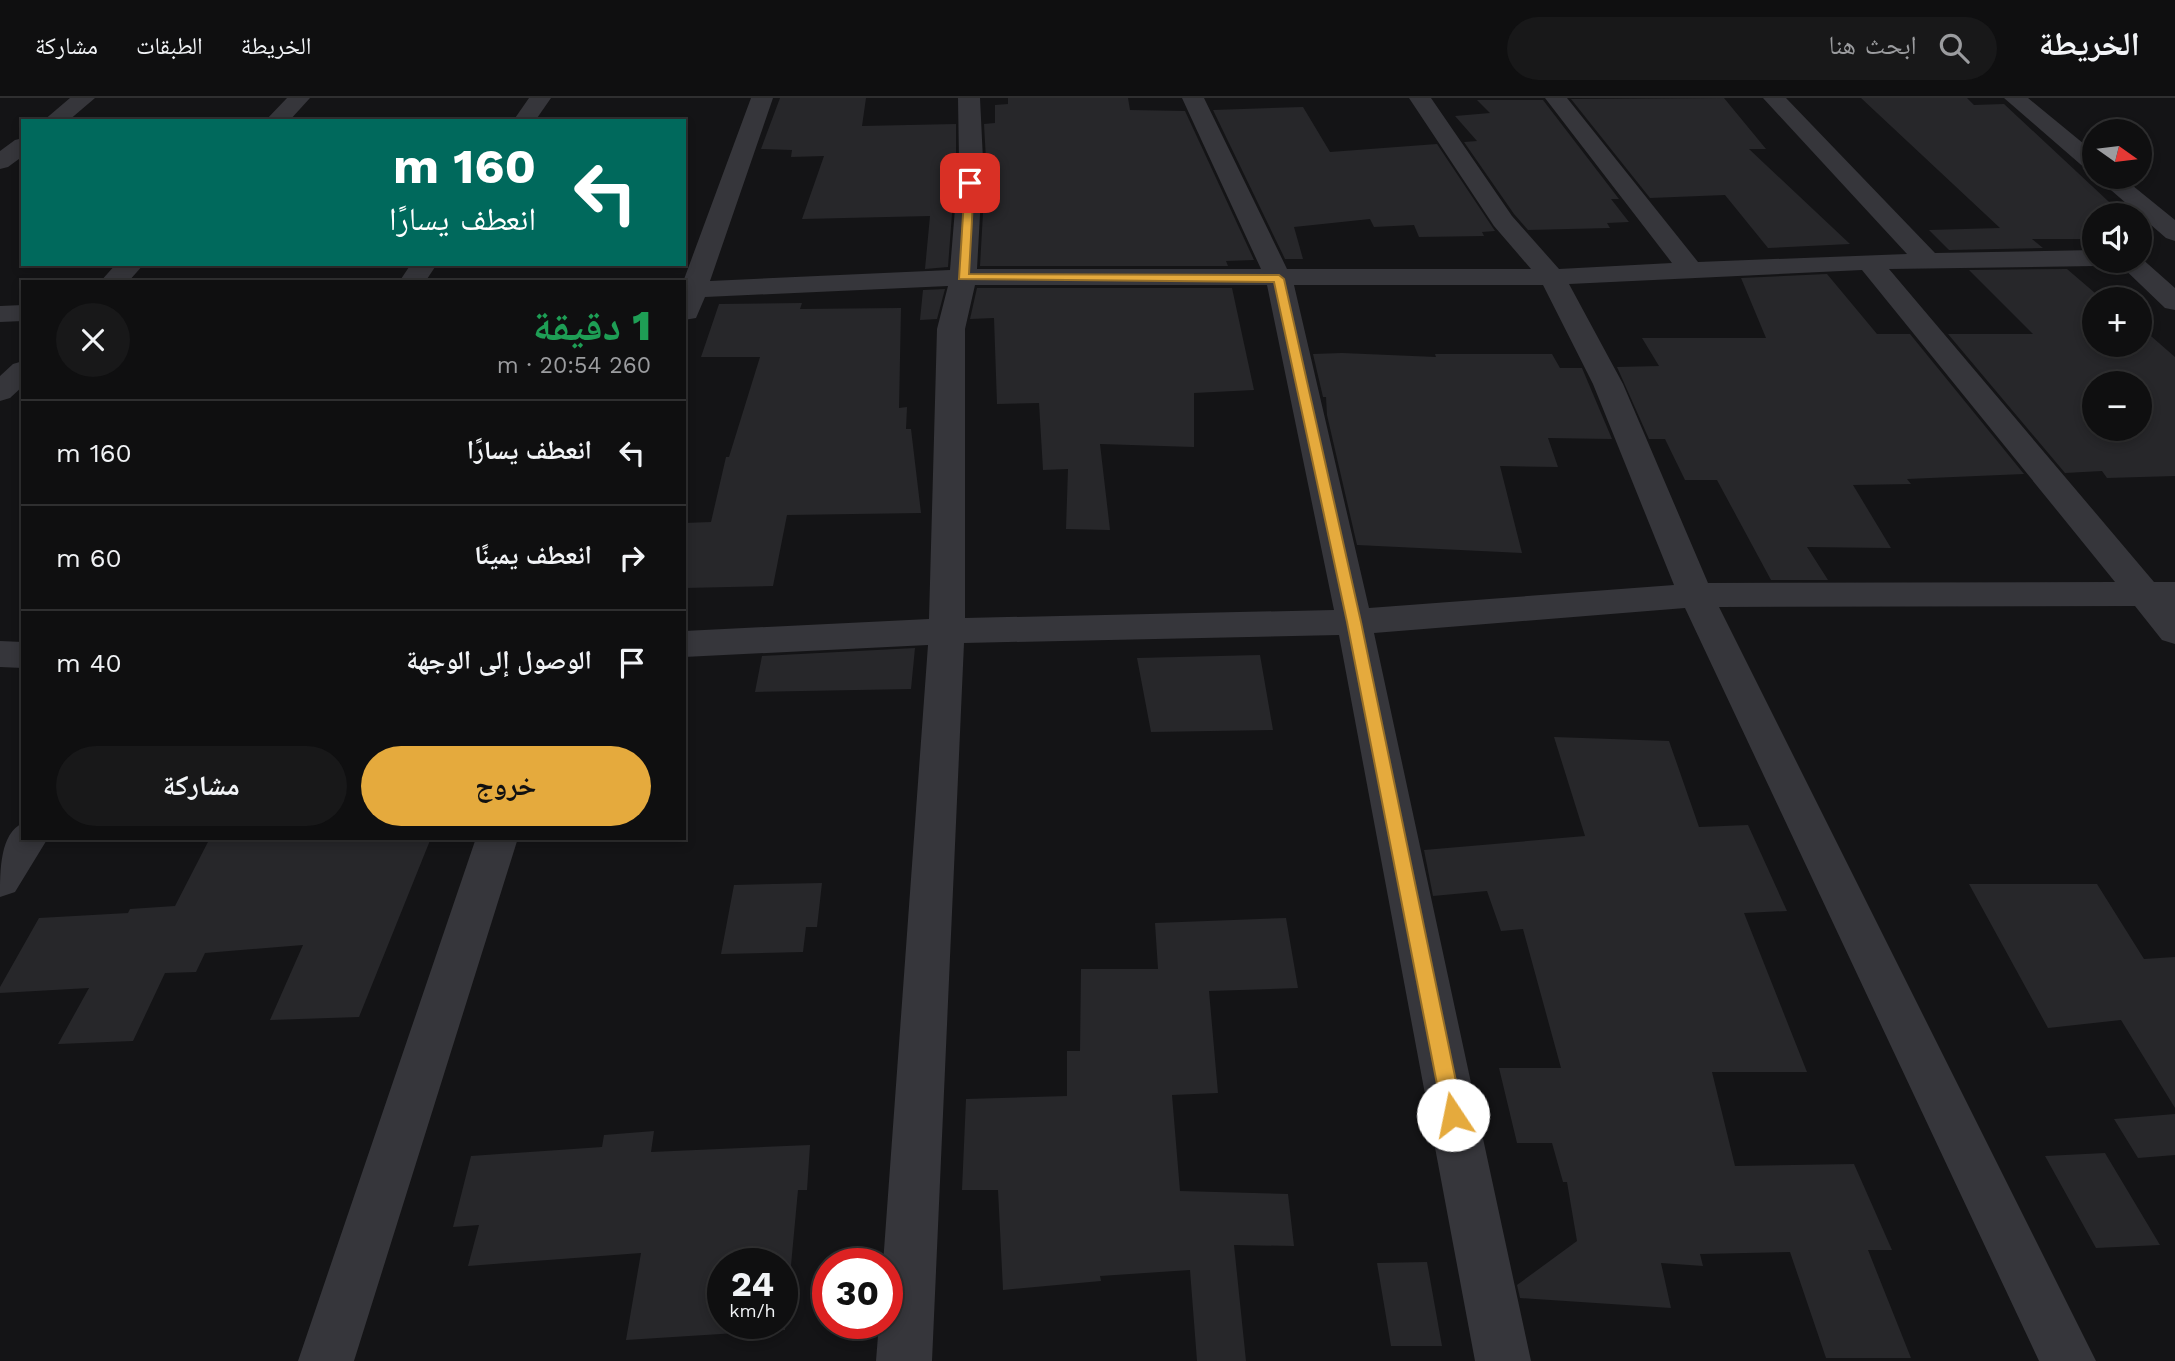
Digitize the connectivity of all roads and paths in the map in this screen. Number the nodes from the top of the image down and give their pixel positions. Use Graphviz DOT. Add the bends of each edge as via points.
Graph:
graph roads {
  1 [pos="84,98"];
  2 [pos="299,98"];
  3 [pos="540,98"];
  4 [pos="762,98"];
  5 [pos="970,98"];
  6 [pos="1194,98"];
  7 [pos="1420,98"];
  8 [pos="1556,98"];
  9 [pos="1773,98"];
  10 [pos="2015,98"];
  11 [pos="57,119"];
  12 [pos="278,119"];
  13 [pos="524,119"];
  14 [pos="21,146"];
  15 [pos="2082,154"];
  16 [pos="0,162"];
  17 [pos="2122,189"];
  18 [pos="2175,233"];
  19 [pos="2152,257"];
  20 [pos="2175,257"];
  21 [pos="2082,258"];
  22 [pos="1928,261"];
  23 [pos="1869,262"];
  24 [pos="129,266"];
  25 [pos="1691,270"];
  26 [pos="2142,273"];
  27 [pos="963,277"];
  28 [pos="1552,277"];
  29 [pos="1279,279"];
  30 [pos="115,280"];
  31 [pos="689,290"];
  32 [pos="2175,302"];
  33 [pos="21,313"];
  34 [pos="0,314"];
  35 [pos="21,372"];
  36 [pos="0,392"];
  37 [pos="2161,594"];
  38 [pos="1696,595"];
  39 [pos="1354,622"];
  40 [pos="947,631"];
  41 [pos="2175,631"];
  42 [pos="686,644"];
  43 [pos="0,654"];
  44 [pos="21,655"];
  45 [pos="26,840"];
  46 [pos="497,840"];
  47 [pos="0,879"];
  48 [pos="326,1361"];
  49 [pos="904,1361"];
  50 [pos="1503,1361"];
  51 [pos="2068,1361"];
  1 -- 11 [label="street"];
  2 -- 12 [label="street"];
  3 -- 13 [label="street"];
  4 -- 31 [label="street"];
  5 -- 27 [label="street"];
  6 -- 29 [label="street"];
  7 -- 28 [label="street" via="1503,220"];
  8 -- 25 [label="street"];
  9 -- 22 [label="street"];
  10 -- 15 [label="street"];
  14 -- 16 [label="street"];
  17 -- 18 [label="street"];
  19 -- 20 [label="street"];
  21 -- 22 [label="street"];
  22 -- 23 [label="street"];
  23 -- 25 [label="street"];
  23 -- 37 [label="street"];
  24 -- 30 [label="street"];
  25 -- 28 [label="street"];
  26 -- 32 [label="street"];
  27 -- 29 [label="street"];
  27 -- 31 [label="street"];
  27 -- 40 [label="street" via="951,329"];
  28 -- 29 [label="street"];
  28 -- 38 [label="street" via="1608,384"];
  29 -- 39 [label="street"];
  33 -- 34 [label="street"];
  35 -- 36 [label="street"];
  37 -- 38 [label="street"];
  37 -- 41 [label="street"];
  38 -- 39 [label="street"];
  38 -- 51 [label="street"];
  39 -- 40 [label="street"];
  39 -- 50 [label="street"];
  40 -- 42 [label="street"];
  40 -- 49 [label="street"];
  43 -- 44 [label="street"];
  45 -- 47 [label="street"];
  46 -- 48 [label="street"];
}
